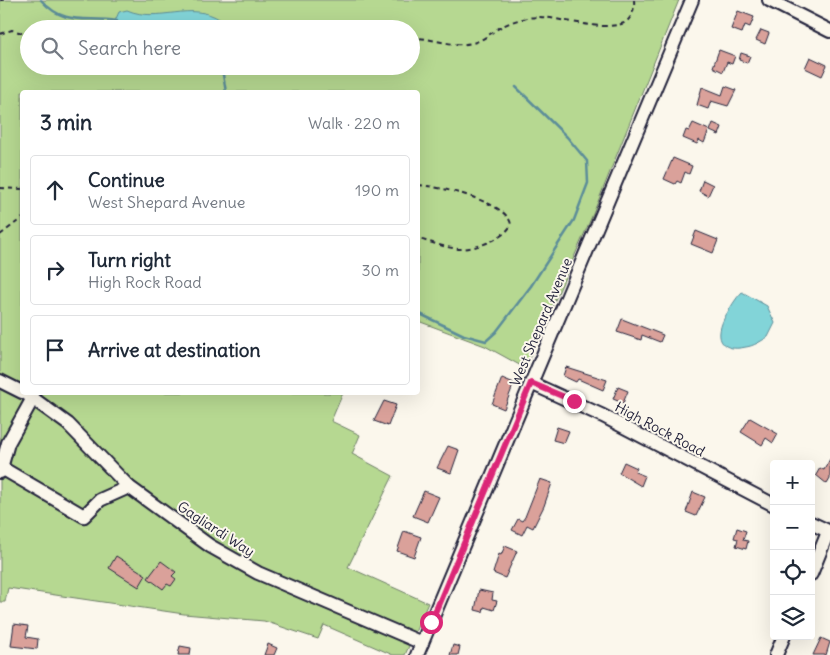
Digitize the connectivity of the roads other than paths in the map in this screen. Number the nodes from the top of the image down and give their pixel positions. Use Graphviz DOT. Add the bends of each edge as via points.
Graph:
graph roads {
  1 [pos="692,0"];
  2 [pos="769,0"];
  3 [pos="830,31"];
  4 [pos="0,381"];
  5 [pos="531,383"];
  6 [pos="20,391"];
  7 [pos="26,395"];
  8 [pos="27,395"];
  9 [pos="1,469"];
  10 [pos="129,487"];
  11 [pos="770,503"];
  12 [pos="815,526"];
  13 [pos="829,532"];
  14 [pos="815,565"];
  15 [pos="782,640"];
  16 [pos="419,649"];
  17 [pos="776,655"];
  1 -- 5 [label="street, West Shepard Avenue"];
  2 -- 3 [label="street"];
  4 -- 6 [label="street, Gagliardi Way"];
  5 -- 11 [label="street, High Rock Road" via="603,416"];
  5 -- 16 [label="street, West Shepard Avenue"];
  7 -- 9 [label="street"];
  8 -- 10 [label="street, Gagliardi Way" via="68,424"];
  9 -- 10 [label="street" via="84,516 100,500"];
  10 -- 16 [label="street, Gagliardi Way" via="192,534 250,569"];
  12 -- 13 [label="street"];
  13 -- 14 [label="street"];
  15 -- 17 [label="street"];
}
